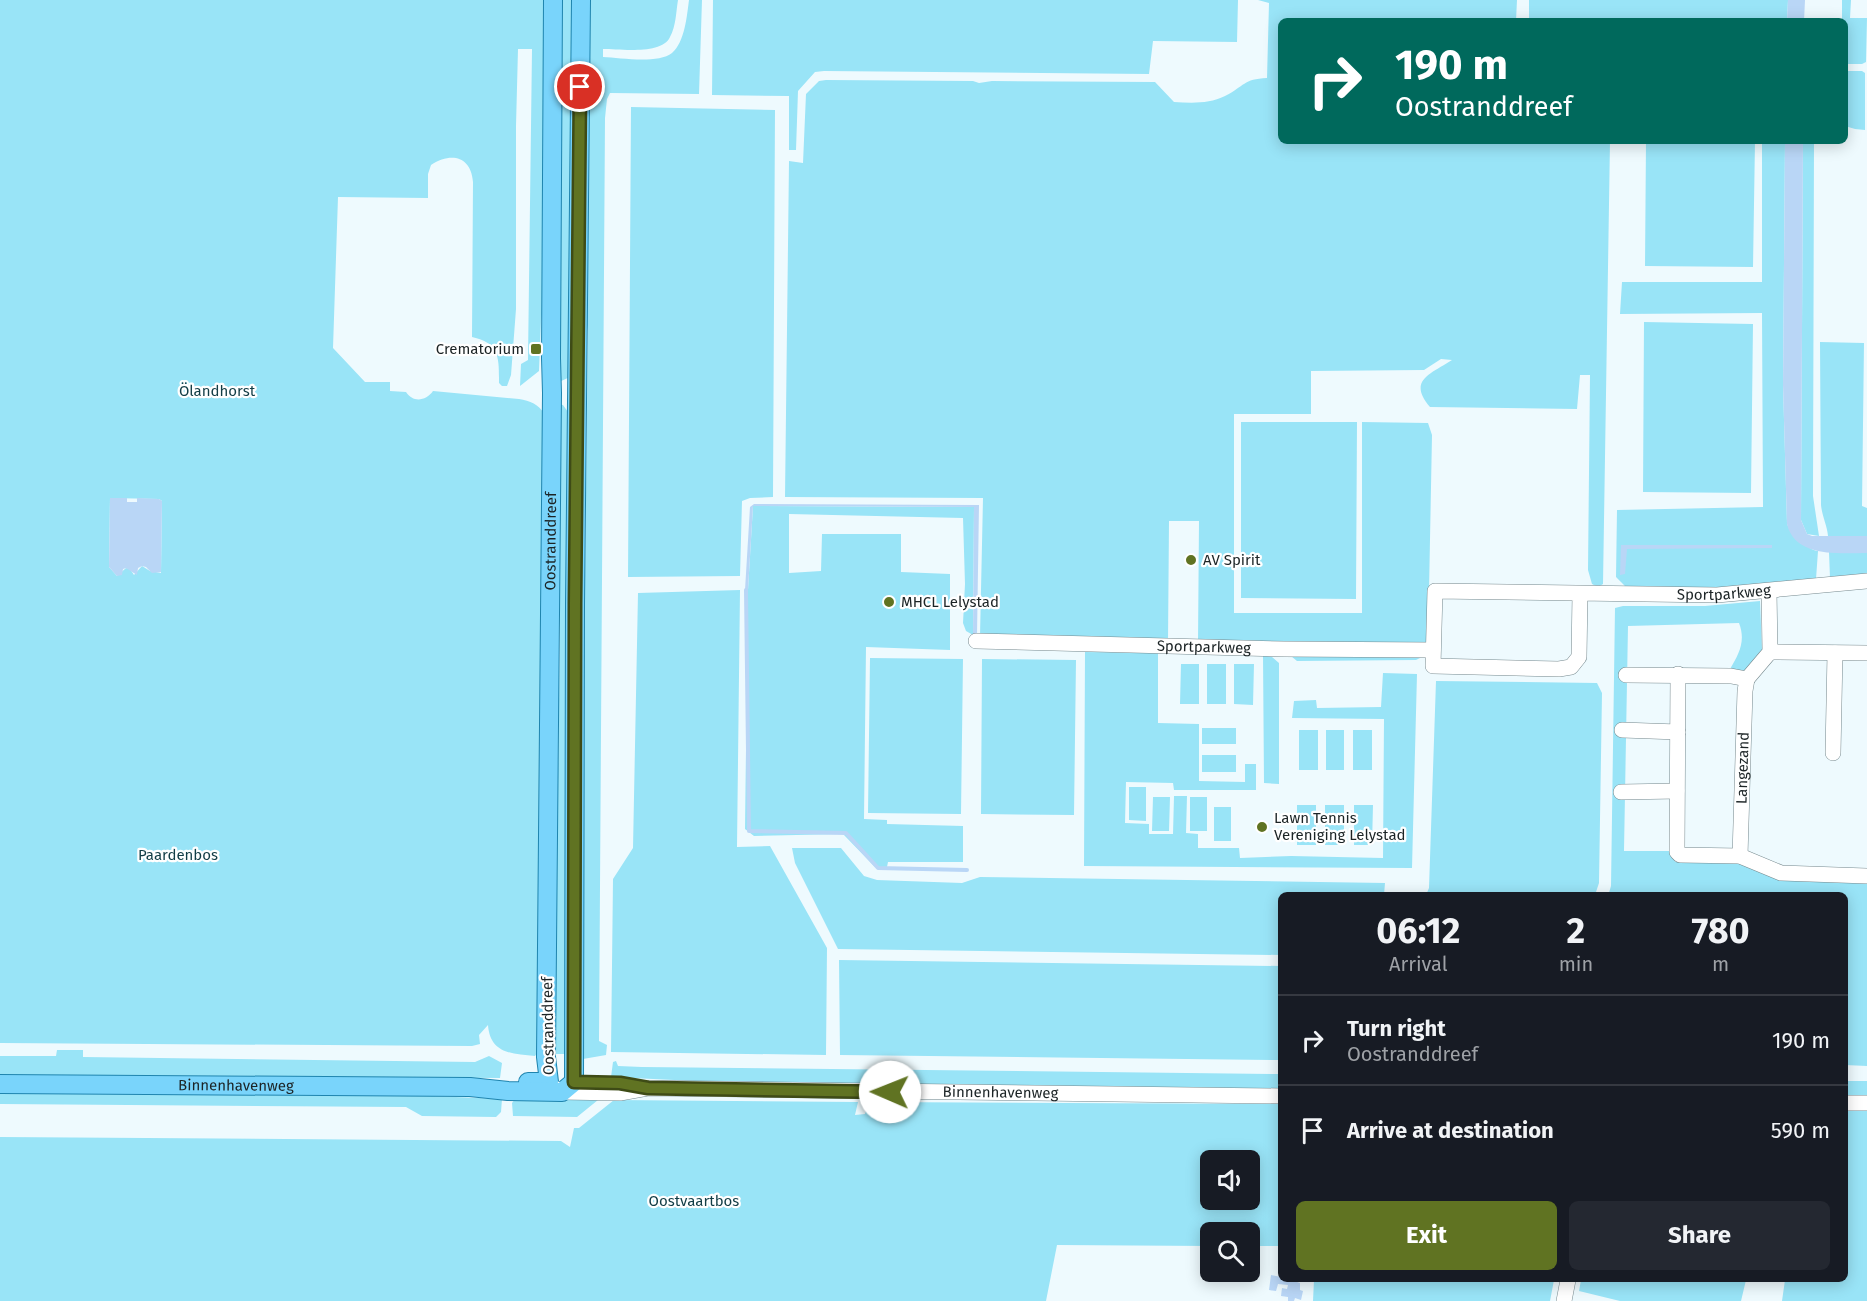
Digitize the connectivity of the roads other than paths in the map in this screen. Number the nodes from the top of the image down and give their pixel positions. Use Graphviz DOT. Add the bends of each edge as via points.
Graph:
graph roads {
  1 [pos="553,0"];
  2 [pos="581,0"];
  3 [pos="1867,581"];
  4 [pos="1769,591"];
  5 [pos="1580,594"];
  6 [pos="976,641"];
  7 [pos="1433,650"];
  8 [pos="1770,652"];
  9 [pos="1835,653"];
  10 [pos="1867,653"];
  11 [pos="1678,674"];
  12 [pos="1626,675"];
  13 [pos="1747,680"];
  14 [pos="1622,730"];
  15 [pos="1678,732"];
  16 [pos="1833,753"];
  17 [pos="1677,791"];
  18 [pos="1621,792"];
  19 [pos="1740,856"];
  20 [pos="1867,876"];
  21 [pos="0,1084"];
  22 [pos="562,1085"];
  23 [pos="1278,1096"];
  24 [pos="1848,1102"];
  25 [pos="1867,1103"];
  26 [pos="1568,1282"];
  27 [pos="1564,1301"];
  1 -- 22 [label="main road, Oostranddreef" via="546,1057"];
  2 -- 22 [label="main road, Oostranddreef" via="575,593"];
  3 -- 4 [label="street, Sportparkweg"];
  4 -- 5 [label="street, Sportparkweg" via="1717,595"];
  4 -- 8 [label="street"];
  5 -- 7 [label="street, Sportparkweg" via="1435,591"];
  5 -- 7 [label="street" via="1579,657 1571,667 1433,666"];
  6 -- 7 [label="street, Sportparkweg"];
  8 -- 9 [label="street"];
  8 -- 13 [label="street"];
  9 -- 10 [label="street"];
  9 -- 16 [label="street"];
  11 -- 12 [label="street"];
  11 -- 13 [label="street"];
  11 -- 15 [label="street"];
  13 -- 19 [label="street, Langezand"];
  14 -- 15 [label="street"];
  15 -- 17 [label="street"];
  17 -- 18 [label="street"];
  17 -- 19 [label="street" via="1677,852"];
  19 -- 20 [label="street" via="1781,873"];
  21 -- 22 [label="main road, Binnenhavenweg" via="470,1087 508,1091"];
  22 -- 23 [label="street, Binnenhavenweg" via="620,1093 648,1088"];
  24 -- 25 [label="street"];
  26 -- 27 [label="street"];
}
